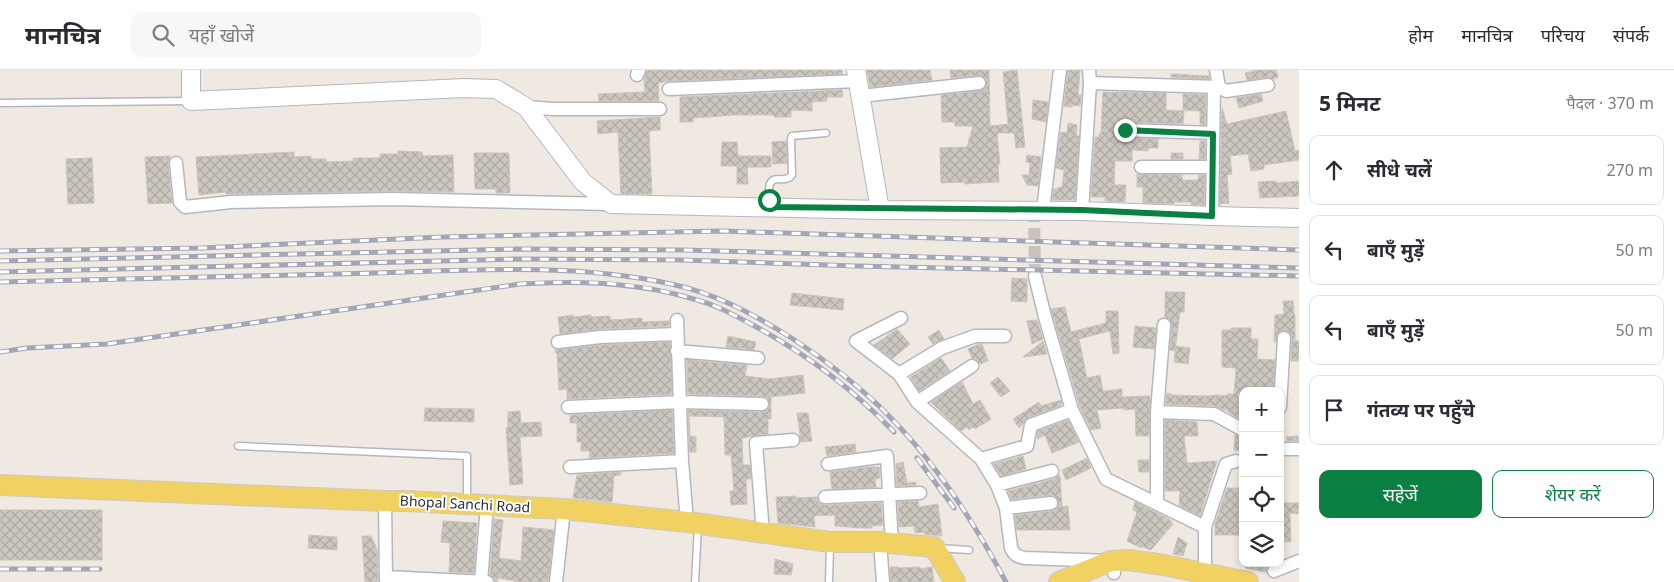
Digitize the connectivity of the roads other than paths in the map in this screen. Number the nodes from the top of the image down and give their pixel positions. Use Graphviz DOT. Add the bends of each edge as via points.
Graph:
graph roads {
  1 [pos="191,70"];
  2 [pos="1060,70"];
  3 [pos="1089,70"];
  4 [pos="1216,70"];
  5 [pos="858,82"];
  6 [pos="979,83"];
  7 [pos="1090,83"];
  8 [pos="1268,84"];
  9 [pos="1216,87"];
  10 [pos="668,89"];
  11 [pos="191,101"];
  12 [pos="0,103"];
  13 [pos="526,107"];
  14 [pos="660,109"];
  15 [pos="1125,130"];
  16 [pos="826,133"];
  17 [pos="1213,134"];
  18 [pos="176,163"];
  19 [pos="1213,166"];
  20 [pos="1141,167"];
  21 [pos="611,204"];
  22 [pos="768,207"];
  23 [pos="880,210"];
  24 [pos="1043,210"];
  25 [pos="1082,210"];
  26 [pos="1212,216"];
  27 [pos="1299,218"];
  28 [pos="1035,276"];
  29 [pos="901,318"];
  30 [pos="677,320"];
  31 [pos="1164,325"];
  32 [pos="678,334"];
  33 [pos="1005,336"];
  34 [pos="1284,338"];
  35 [pos="558,342"];
  36 [pos="677,351"];
  37 [pos="758,358"];
  38 [pos="972,366"];
  39 [pos="899,374"];
  40 [pos="1281,387"];
  41 [pos="680,402"];
  42 [pos="916,402"];
  43 [pos="762,404"];
  44 [pos="568,407"];
  45 [pos="1072,410"];
  46 [pos="1157,412"];
  47 [pos="1239,428"];
  48 [pos="793,440"];
  49 [pos="238,446"];
  50 [pos="1284,449"];
  51 [pos="1299,449"];
  52 [pos="981,459"];
  53 [pos="682,461"];
  54 [pos="1236,461"];
  55 [pos="828,464"];
  56 [pos="570,467"];
  57 [pos="1052,471"];
  58 [pos="0,485"];
  59 [pos="997,485"];
  60 [pos="920,493"];
  61 [pos="889,495"];
  62 [pos="824,497"];
  63 [pos="385,501"];
  64 [pos="1051,503"];
  65 [pos="1156,503"];
  66 [pos="467,504"];
  67 [pos="487,505"];
  68 [pos="1006,508"];
  69 [pos="564,509"];
  70 [pos="693,524"];
  71 [pos="1205,527"];
  72 [pos="763,533"];
  73 [pos="830,542"];
  74 [pos="886,543"];
  75 [pos="931,547"];
  76 [pos="969,550"];
  77 [pos="1299,561"];
  78 [pos="1118,564"];
  79 [pos="1205,572"];
  80 [pos="1274,572"];
  81 [pos="386,579"];
  82 [pos="435,581"];
  83 [pos="481,582"];
  84 [pos="487,582"];
  85 [pos="556,582"];
  86 [pos="694,582"];
  87 [pos="829,582"];
  88 [pos="883,582"];
  89 [pos="946,582"];
  90 [pos="956,582"];
  91 [pos="1059,582"];
  92 [pos="1093,582"];
  93 [pos="1248,582"];
  1 -- 11 [label="street"];
  2 -- 24 [label="street"];
  3 -- 7 [label="street"];
  4 -- 9 [label="street"];
  5 -- 6 [label="street"];
  5 -- 10 [label="street"];
  5 -- 23 [label="street"];
  7 -- 9 [label="street"];
  7 -- 25 [label="street"];
  8 -- 9 [label="street" via="1226,91"];
  9 -- 17 [label="street"];
  11 -- 12 [label="lane"];
  11 -- 13 [label="street" via="464,88 496,89"];
  13 -- 14 [label="street" via="553,110"];
  13 -- 21 [label="street" via="583,182"];
  15 -- 17 [label="street"];
  16 -- 22 [label="lane" via="792,136 792,175 786,180 777,179 770,183"];
  17 -- 19 [label="street"];
  18 -- 21 [label="street" via="180,202 185,207 231,202 393,200"];
  19 -- 20 [label="street"];
  19 -- 26 [label="street"];
  21 -- 22 [label="street"];
  22 -- 23 [label="street"];
  23 -- 24 [label="street"];
  24 -- 25 [label="street"];
  25 -- 26 [label="street"];
  26 -- 27 [label="street"];
  28 -- 45 [label="street"];
  29 -- 39 [label="street" via="856,341"];
  30 -- 32 [label="street"];
  31 -- 46 [label="street"];
  32 -- 35 [label="street"];
  32 -- 36 [label="street"];
  33 -- 39 [label="street" via="975,336 950,344"];
  34 -- 40 [label="street"];
  36 -- 37 [label="street"];
  36 -- 41 [label="street"];
  38 -- 42 [label="street"];
  39 -- 42 [label="street"];
  41 -- 43 [label="street"];
  41 -- 44 [label="street"];
  41 -- 53 [label="street"];
  42 -- 52 [label="street"];
  45 -- 52 [label="street" via="1031,425 1028,446"];
  45 -- 65 [label="street" via="1106,479"];
  46 -- 47 [label="street" via="1214,414"];
  46 -- 65 [label="street"];
  48 -- 72 [label="street" via="756,443"];
  49 -- 66 [label="lane" via="467,456"];
  50 -- 51 [label="street"];
  52 -- 59 [label="street"];
  53 -- 56 [label="street"];
  53 -- 70 [label="street"];
  54 -- 71 [label="street" via="1226,464"];
  55 -- 61 [label="street" via="887,456"];
  57 -- 59 [label="street"];
  58 -- 63 [label="main road, Bhopal Sanchi Road"];
  59 -- 68 [label="street"];
  60 -- 61 [label="street"];
  61 -- 62 [label="street"];
  61 -- 74 [label="street"];
  63 -- 66 [label="main road, Bhopal Sanchi Road"];
  63 -- 81 [label="street"];
  64 -- 68 [label="street"];
  65 -- 71 [label="street"];
  66 -- 67 [label="main road, Bhopal Sanchi Road"];
  67 -- 69 [label="main road, Bhopal Sanchi Road"];
  67 -- 83 [label="street"];
  68 -- 78 [label="street" via="1012,548 1019,557"];
  69 -- 70 [label="main road, Bhopal Sanchi Road"];
  69 -- 85 [label="street"];
  70 -- 72 [label="main road, Bhopal Sanchi Road"];
  70 -- 86 [label="lane"];
  71 -- 79 [label="street"];
  72 -- 73 [label="main road, Bhopal Sanchi Road"];
  73 -- 74 [label="main road, Bhopal Sanchi Road"];
  73 -- 87 [label="lane"];
  74 -- 75 [label="main road, Bhopal Sanchi Road"];
  74 -- 88 [label="street"];
  75 -- 76 [label="lane"];
  75 -- 89 [label="main road"];
  75 -- 90 [label="main road"];
  77 -- 80 [label="street"];
  78 -- 79 [label="main road"];
  78 -- 91 [label="main road"];
  78 -- 92 [label="main road"];
  79 -- 93 [label="main road"];
  81 -- 82 [label="street"];
  82 -- 83 [label="street"];
  83 -- 84 [label="street"];
}
